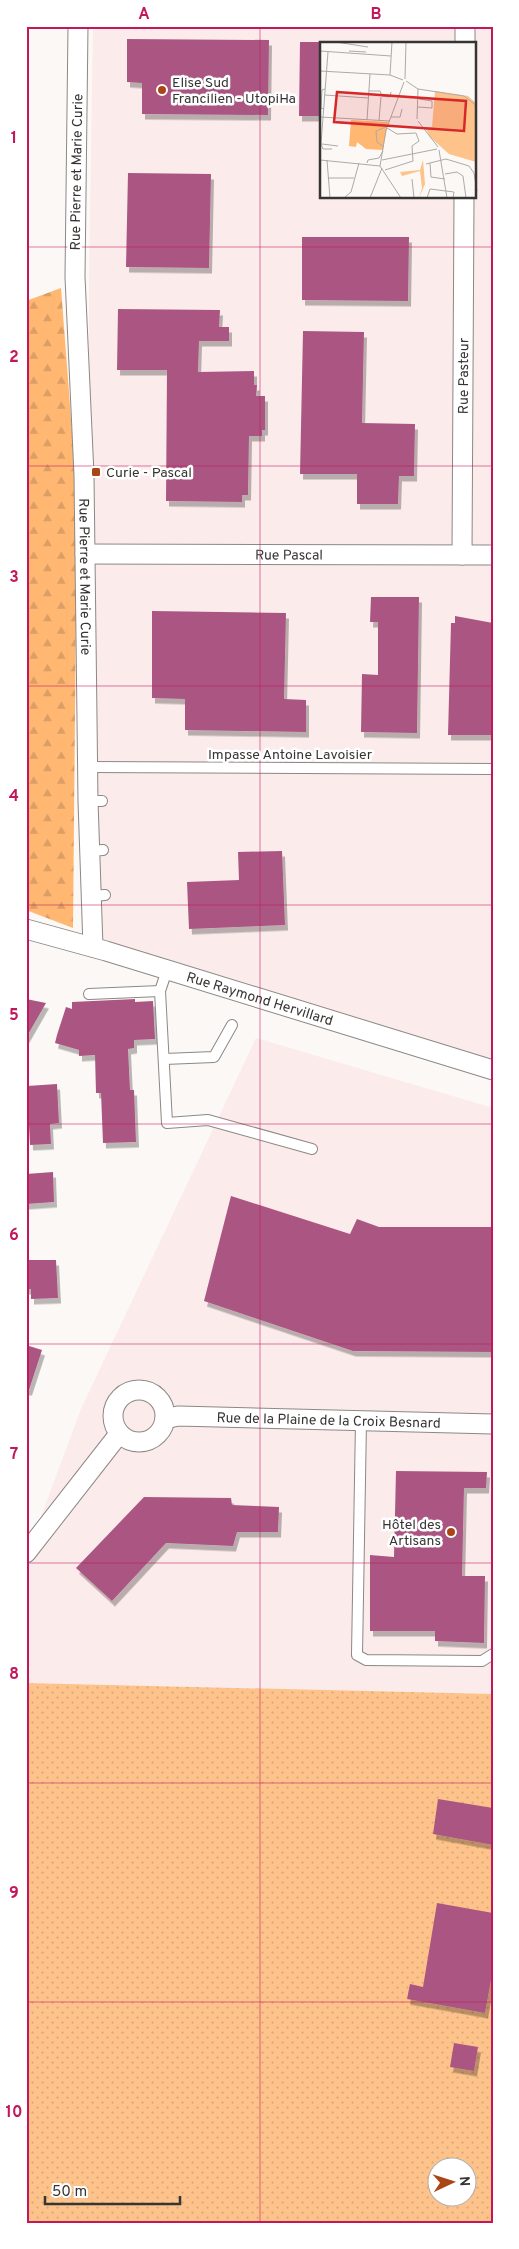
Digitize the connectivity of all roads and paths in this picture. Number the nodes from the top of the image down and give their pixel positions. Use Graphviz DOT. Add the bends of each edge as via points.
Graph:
graph roads {
  1 [pos="78,26"];
  2 [pos="465,26"];
  3 [pos="465,42"];
  4 [pos="464,199"];
  5 [pos="84,554"];
  6 [pos="493,554"];
  7 [pos="462,555"];
  8 [pos="88,767"];
  9 [pos="493,769"];
  10 [pos="26,929"];
  11 [pos="93,948"];
  12 [pos="167,970"];
  13 [pos="160,991"];
  14 [pos="88,994"];
  15 [pos="232,1025"];
  16 [pos="164,1059"];
  17 [pos="493,1070"];
  18 [pos="312,1148"];
  19 [pos="165,1419"];
  20 [pos="362,1421"];
  21 [pos="493,1424"];
  22 [pos="119,1434"];
  23 [pos="26,1553"];
  24 [pos="493,1654"];
  1 -- 5 [label="street, Rue Pierre et Marie Curie" via="75,277 84,475"];
  2 -- 3 [label="street"];
  4 -- 7 [label="street, Rue Pasteur"];
  5 -- 7 [label="street, Rue Pascal"];
  5 -- 8 [label="street, Rue Pierre et Marie Curie"];
  6 -- 7 [label="street, Rue Pascal"];
  8 -- 9 [label="lane, Impasse Antoine Lavoisier"];
  8 -- 11 [label="street, Rue Pierre et Marie Curie" via="95,801 97,851 98,895"];
  10 -- 11 [label="street, Rue Raymond Hervillard"];
  11 -- 12 [label="street, Rue Raymond Hervillard"];
  12 -- 13 [label="lane"];
  12 -- 17 [label="street, Rue Raymond Hervillard"];
  13 -- 14 [label="lane"];
  13 -- 16 [label="lane"];
  15 -- 16 [label="lane" via="214,1057"];
  16 -- 18 [label="lane" via="167,1123 208,1120"];
  19 -- 20 [label="street, Rue de la Plaine de la Croix Besnard" via="178,1416"];
  19 -- 22 [label="street" via="156,1436 147,1441 137,1443"];
  19 -- 22 [label="street" via="160,1400 144,1390 134,1390 118,1399 114,1408 112,1417"];
  20 -- 21 [label="street, Rue de la Plaine de la Croix Besnard"];
  20 -- 24 [label="lane" via="357,1655 366,1660 482,1661"];
  22 -- 23 [label="street"];
}
